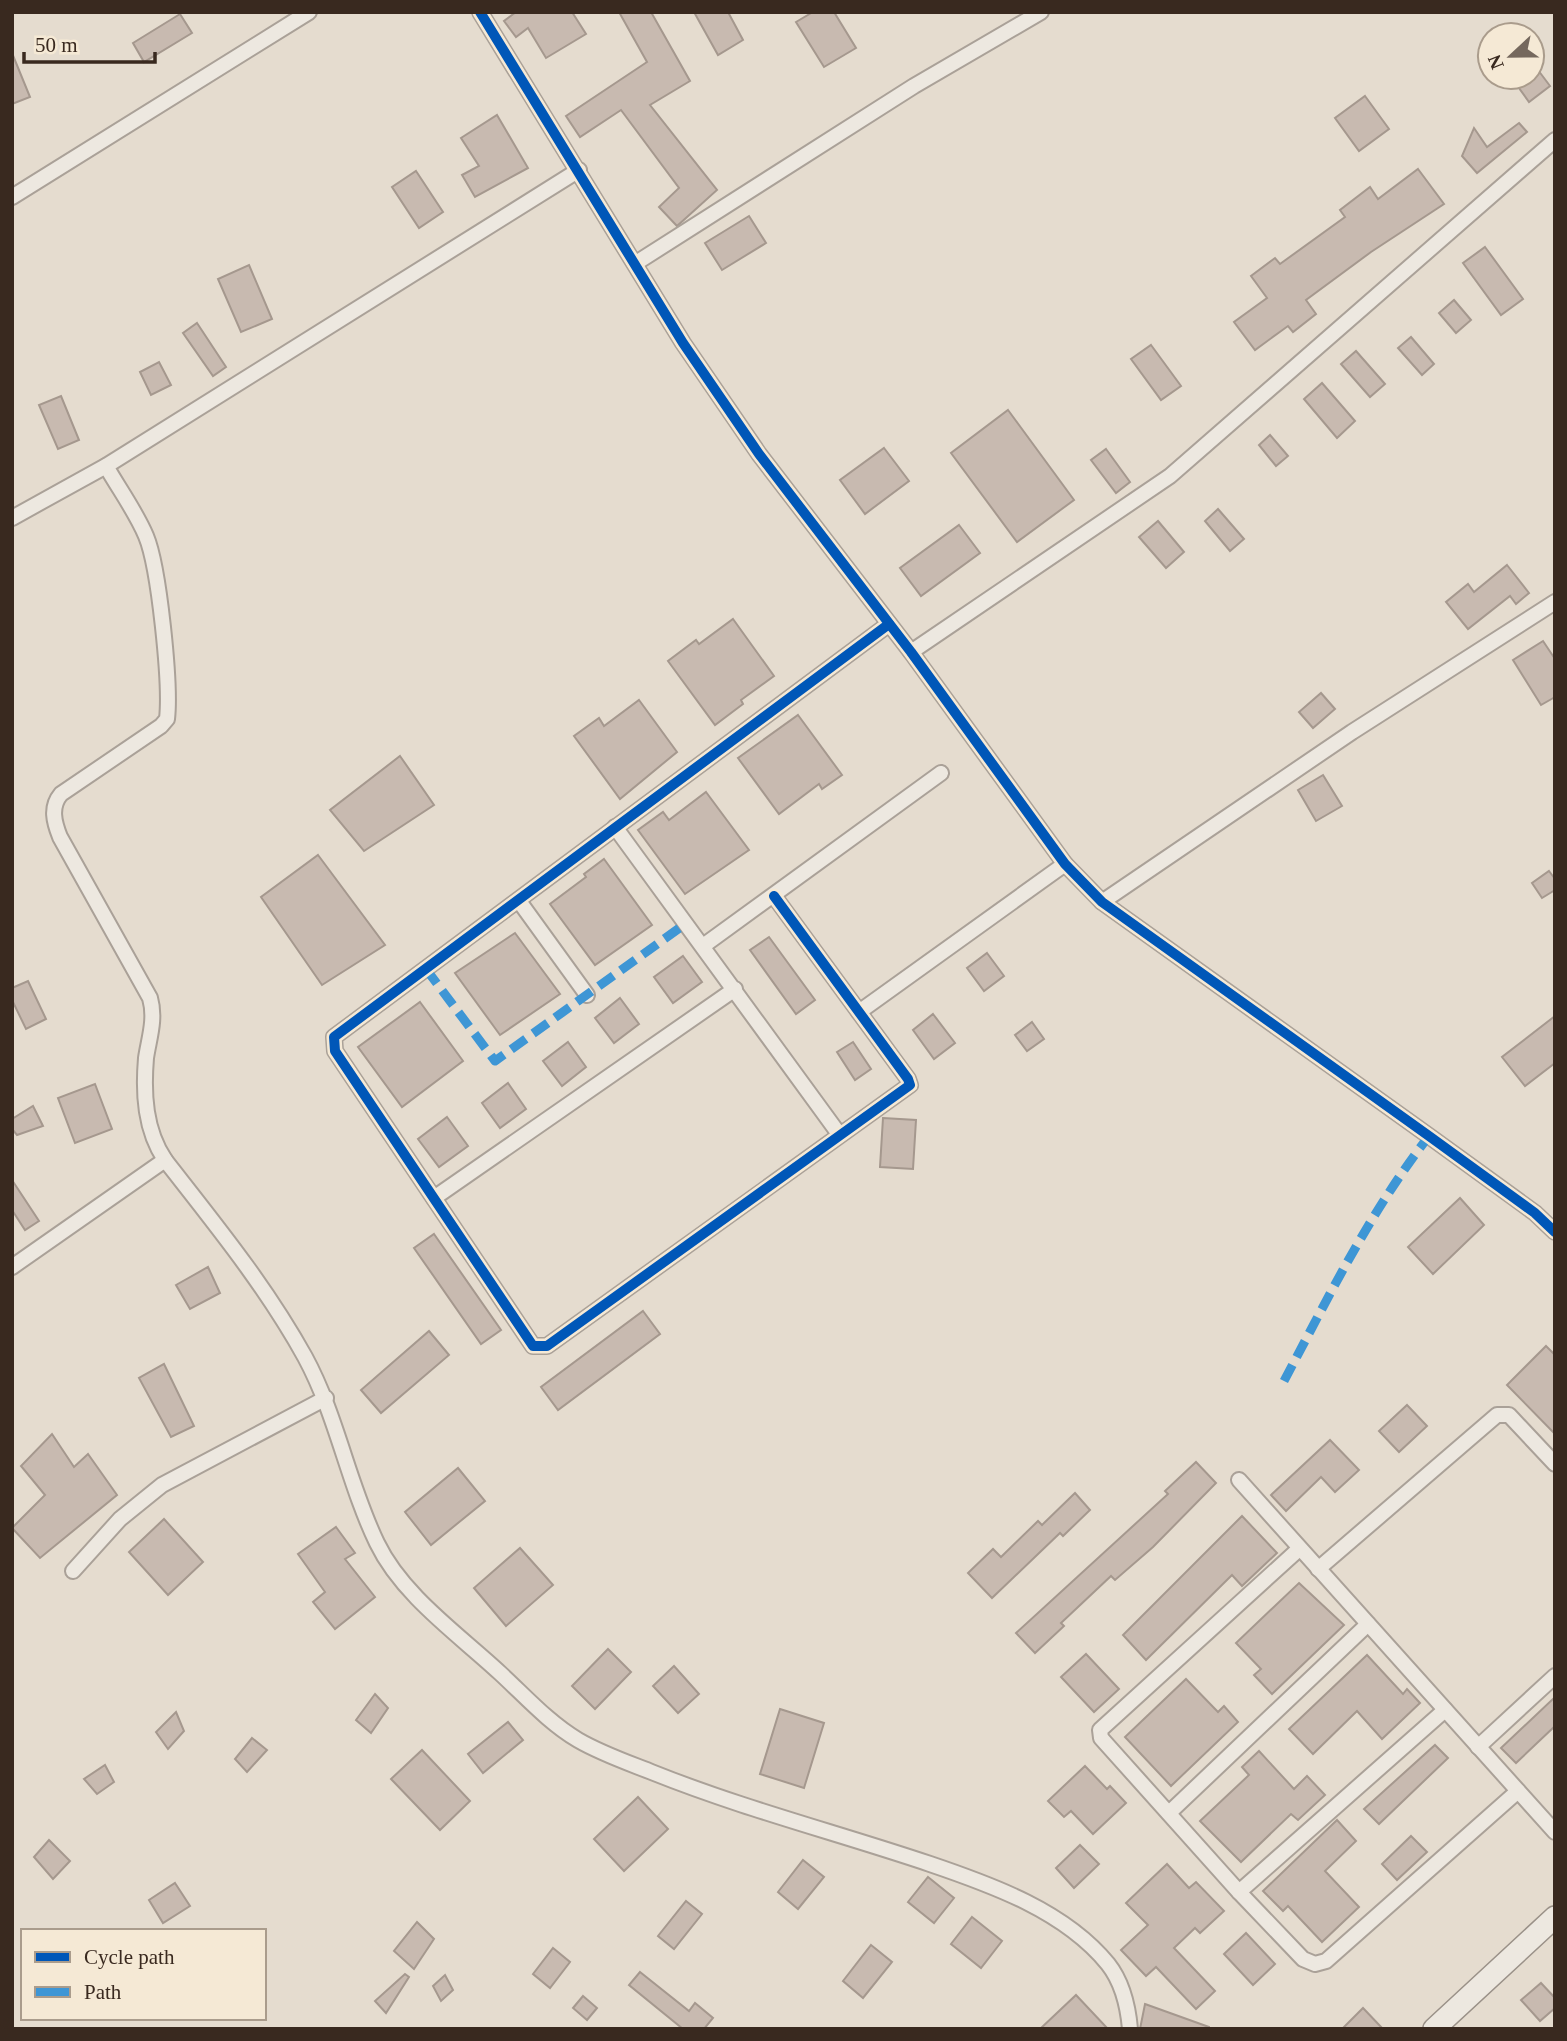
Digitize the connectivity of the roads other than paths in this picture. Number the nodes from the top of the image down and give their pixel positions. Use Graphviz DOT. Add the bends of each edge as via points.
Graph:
graph roads {
  1 [pos="309,12"];
  2 [pos="480,12"];
  3 [pos="1041,12"];
  4 [pos="1555,140"];
  5 [pos="579,170"];
  6 [pos="12,197"];
  7 [pos="636,262"];
  8 [pos="106,466"];
  9 [pos="12,518"];
  10 [pos="1555,602"];
  11 [pos="889,624"];
  12 [pos="911,652"];
  13 [pos="941,773"];
  14 [pos="615,827"];
  15 [pos="1065,864"];
  16 [pos="774,895"];
  17 [pos="519,901"];
  18 [pos="1102,902"];
  19 [pos="703,946"];
  20 [pos="735,989"];
  21 [pos="587,995"];
  22 [pos="859,1012"];
  23 [pos="839,1134"];
  24 [pos="165,1160"];
  25 [pos="434,1198"];
  26 [pos="1555,1232"];
  27 [pos="12,1267"];
  28 [pos="326,1398"];
  29 [pos="1555,1464"];
  30 [pos="1239,1480"];
  31 [pos="1299,1549"];
  32 [pos="1318,1569"];
  33 [pos="73,1571"];
  34 [pos="1368,1624"];
  35 [pos="1555,1676"];
  36 [pos="1446,1710"];
  37 [pos="1478,1747"];
  38 [pos="1518,1791"];
  39 [pos="1169,1814"];
  40 [pos="1555,1832"];
  41 [pos="1239,1892"];
  42 [pos="1555,1917"];
  43 [pos="1130,2029"];
  44 [pos="1434,2029"];
  1 -- 6 [label="street"];
  2 -- 5 [label="street"];
  3 -- 7 [label="street" via="914,86"];
  4 -- 12 [label="street" via="1170,476"];
  5 -- 7 [label="street"];
  5 -- 8 [label="street"];
  7 -- 11 [label="street" via="683,343 759,454"];
  8 -- 9 [label="street"];
  8 -- 24 [label="street" via="138,520 151,553 167,719 61,794 54,815 60,837 150,998 153,1017 146,1060 147,1111 150,1134"];
  10 -- 18 [label="street" via="1352,732"];
  11 -- 12 [label="street"];
  11 -- 14 [label="street"];
  12 -- 15 [label="street"];
  13 -- 16 [label="street"];
  14 -- 17 [label="street"];
  14 -- 19 [label="street"];
  15 -- 18 [label="street"];
  15 -- 22 [label="street"];
  16 -- 19 [label="street"];
  16 -- 22 [label="street"];
  17 -- 21 [label="street"];
  17 -- 25 [label="street" via="333,1040 335,1051"];
  18 -- 26 [label="street" via="1535,1213"];
  19 -- 20 [label="street"];
  20 -- 23 [label="street"];
  20 -- 25 [label="street"];
  22 -- 23 [label="street" via="910,1086"];
  23 -- 25 [label="street" via="542,1348 530,1343"];
  24 -- 27 [label="street"];
  24 -- 28 [label="street" via="239,1252"];
  28 -- 33 [label="street" via="162,1485 120,1518"];
  28 -- 43 [label="street" via="384,1557 426,1604 570,1735 609,1756 706,1794 994,1886 1048,1915 1098,1954 1121,1985"];
  29 -- 32 [label="street" via="1508,1415 1497,1415"];
  30 -- 31 [label="street"];
  31 -- 32 [label="street"];
  31 -- 39 [label="street" via="1100,1730 1101,1738"];
  32 -- 34 [label="street"];
  34 -- 36 [label="street"];
  34 -- 39 [label="street"];
  35 -- 37 [label="street"];
  36 -- 37 [label="street"];
  36 -- 41 [label="street"];
  37 -- 38 [label="street"];
  38 -- 40 [label="street"];
  38 -- 41 [label="street" via="1319,1964 1303,1959"];
  39 -- 41 [label="street"];
  42 -- 44 [label="street"];
}
